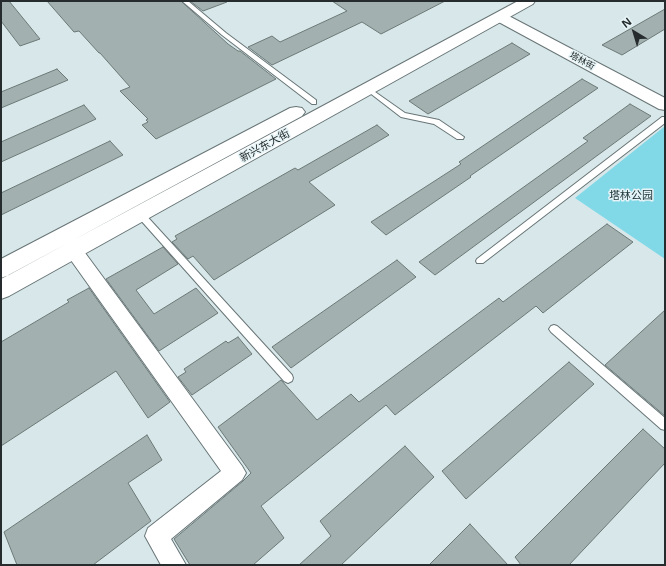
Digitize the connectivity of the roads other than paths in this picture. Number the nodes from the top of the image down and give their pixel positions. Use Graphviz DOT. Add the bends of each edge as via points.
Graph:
graph roads {
  1 [pos="185,1"];
  2 [pos="528,1"];
  3 [pos="501,9"];
  4 [pos="368,89"];
  5 [pos="314,102"];
  6 [pos="665,105"];
  7 [pos="665,119"];
  8 [pos="460,137"];
  9 [pos="140,214"];
  10 [pos="74,251"];
  11 [pos="480,262"];
  12 [pos="1,269"];
  13 [pos="1,290"];
  14 [pos="554,329"];
  15 [pos="288,378"];
  16 [pos="665,425"];
  17 [pos="174,565"];
  1 -- 5 [label="lane"];
  2 -- 3 [label="main road, 新兴东大街"];
  3 -- 4 [label="main road, 新兴东大街"];
  3 -- 5 [label="main road, 新兴东大街"];
  3 -- 6 [label="main road, 塔林街"];
  4 -- 8 [label="lane" via="404,115 436,122"];
  4 -- 9 [label="main road, 新兴东大街"];
  5 -- 12 [label="main road, 新兴东大街"];
  7 -- 11 [label="lane"];
  9 -- 10 [label="main road, 新兴东大街"];
  9 -- 15 [label="lane"];
  10 -- 13 [label="main road, 新兴东大街"];
  10 -- 17 [label="street" via="235,473 156,536"];
  14 -- 16 [label="lane"];
}
